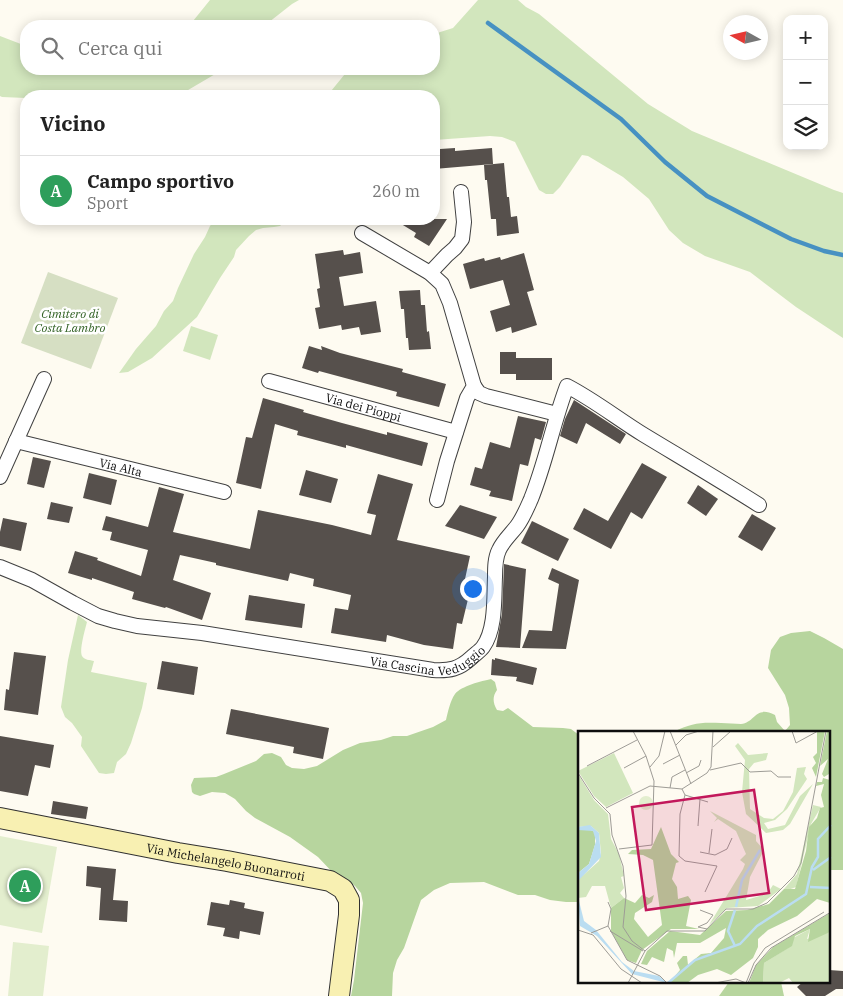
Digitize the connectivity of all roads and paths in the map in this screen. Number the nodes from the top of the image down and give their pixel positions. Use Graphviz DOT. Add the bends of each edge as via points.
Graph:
graph roads {
  1 [pos="461,192"];
  2 [pos="362,233"];
  3 [pos="430,273"];
  4 [pos="44,379"];
  5 [pos="269,381"];
  6 [pos="474,386"];
  7 [pos="557,414"];
  8 [pos="456,432"];
  9 [pos="16,442"];
  10 [pos="0,477"];
  11 [pos="224,492"];
  12 [pos="438,500"];
  13 [pos="759,505"];
  14 [pos="0,567"];
  15 [pos="0,818"];
  16 [pos="339,996"];
  1 -- 3 [label="street" via="462,239"];
  2 -- 3 [label="street"];
  3 -- 6 [label="street" via="442,284 450,303"];
  4 -- 9 [label="street"];
  5 -- 8 [label="street, Via dei Pioppi"];
  6 -- 7 [label="street" via="486,396"];
  6 -- 8 [label="street"];
  7 -- 13 [label="street, Via Cascina Veduggio" via="567,386"];
  7 -- 14 [label="street, Via Cascina Veduggio" via="531,500 499,551 490,634 482,648 452,670 433,670 115,621 98,616 32,580"];
  8 -- 12 [label="street"];
  9 -- 10 [label="street"];
  9 -- 11 [label="street, Via Alta"];
  15 -- 16 [label="street, Via Michelangelo Buonarroti" via="330,881 343,889 348,900"];
}
